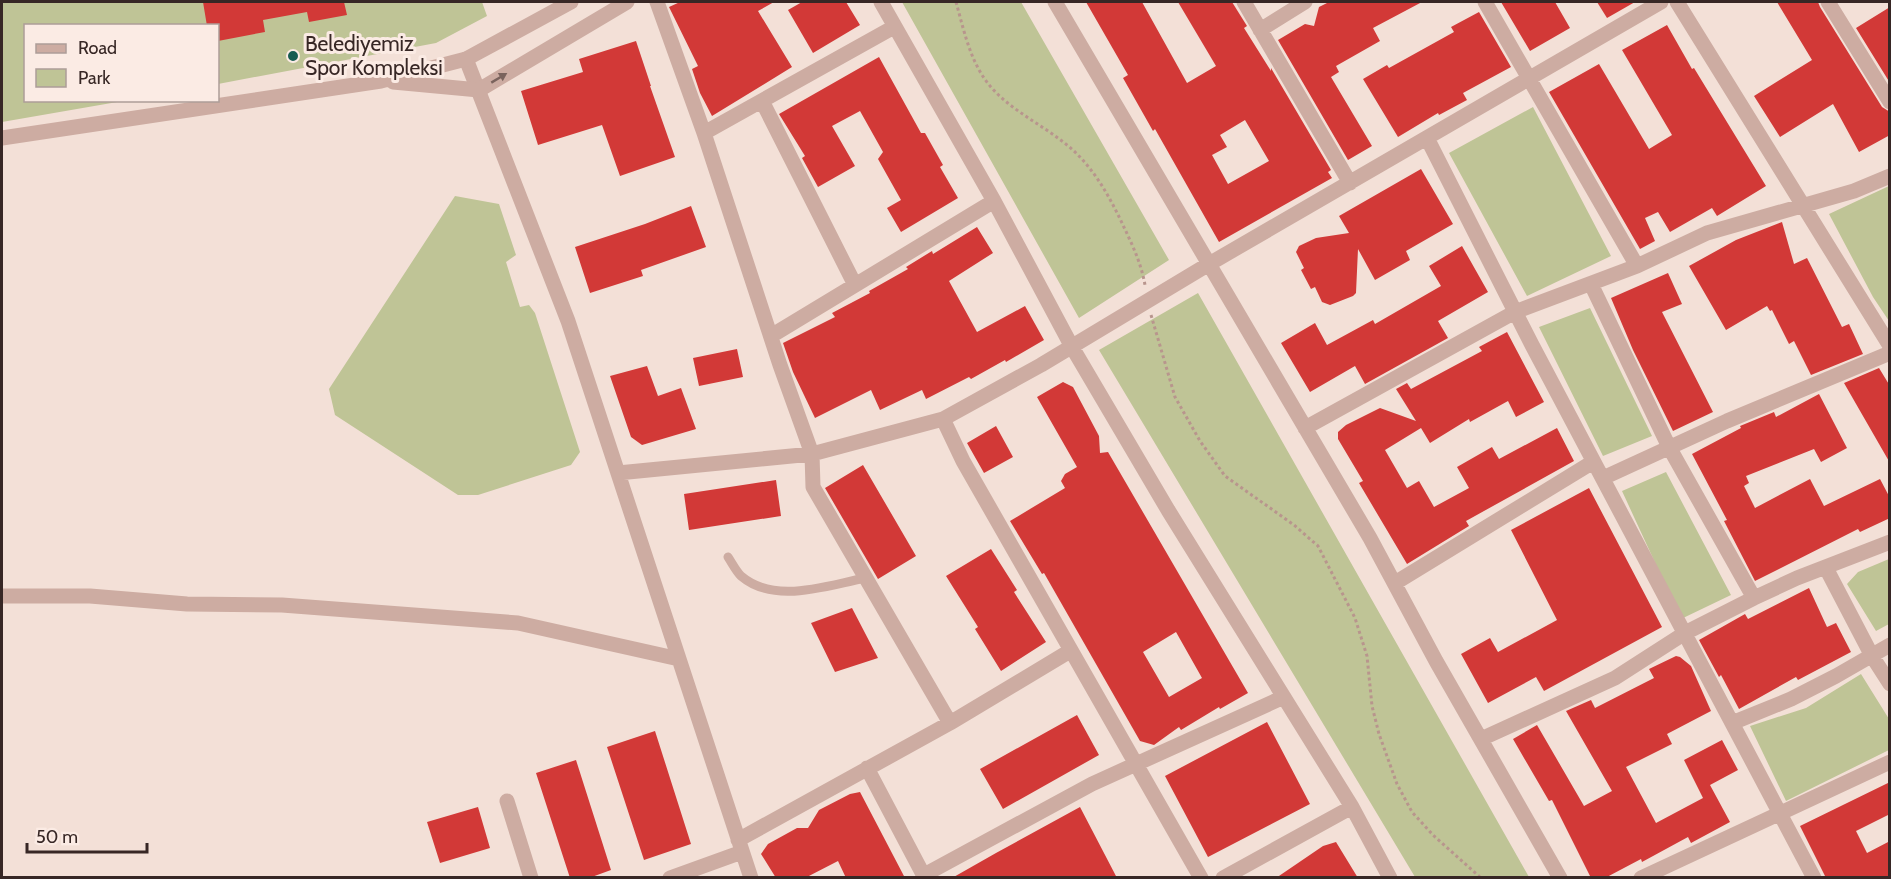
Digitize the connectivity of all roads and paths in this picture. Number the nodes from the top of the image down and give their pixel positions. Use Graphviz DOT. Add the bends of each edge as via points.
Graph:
graph roads {
  1 [pos="572,2"];
  2 [pos="627,2"];
  3 [pos="657,2"];
  4 [pos="881,2"];
  5 [pos="956,2"];
  6 [pos="1055,2"];
  7 [pos="1244,2"];
  8 [pos="1305,2"];
  9 [pos="1485,2"];
  10 [pos="1661,2"];
  11 [pos="1677,2"];
  12 [pos="1828,2"];
  13 [pos="894,27"];
  14 [pos="1260,30"];
  15 [pos="466,59"];
  16 [pos="1529,79"];
  17 [pos="381,81"];
  18 [pos="478,90"];
  19 [pos="762,101"];
  20 [pos="1890,102"];
  21 [pos="704,133"];
  22 [pos="2,138"];
  23 [pos="1427,138"];
  24 [pos="1890,177"];
  25 [pos="1350,183"];
  26 [pos="994,201"];
  27 [pos="1802,207"];
  28 [pos="1209,264"];
  29 [pos="1637,266"];
  30 [pos="1591,284"];
  31 [pos="855,285"];
  32 [pos="1148,301"];
  33 [pos="1515,312"];
  34 [pos="771,336"];
  35 [pos="1887,337"];
  36 [pos="1072,347"];
  37 [pos="1890,353"];
  38 [pos="943,419"];
  39 [pos="1305,428"];
  40 [pos="1669,447"];
  41 [pos="812,454"];
  42 [pos="1593,462"];
  43 [pos="618,473"];
  44 [pos="1603,478"];
  45 [pos="1890,542"];
  46 [pos="728,557"];
  47 [pos="1826,568"];
  48 [pos="866,578"];
  49 [pos="1395,583"];
  50 [pos="2,596"];
  51 [pos="1754,598"];
  52 [pos="1685,633"];
  53 [pos="1890,645"];
  54 [pos="1070,651"];
  55 [pos="1872,656"];
  56 [pos="679,660"];
  57 [pos="1890,684"];
  58 [pos="1284,697"];
  59 [pos="950,723"];
  60 [pos="1732,723"];
  61 [pos="1481,740"];
  62 [pos="1136,762"];
  63 [pos="1890,762"];
  64 [pos="867,768"];
  65 [pos="507,801"];
  66 [pos="1352,807"];
  67 [pos="1778,812"];
  68 [pos="740,846"];
  69 [pos="925,876"];
  70 [pos="531,878"];
  71 [pos="670,878"];
  72 [pos="751,878"];
  73 [pos="1201,878"];
  74 [pos="1223,878"];
  75 [pos="1390,878"];
  76 [pos="1481,878"];
  77 [pos="1560,878"];
  78 [pos="1641,878"];
  79 [pos="1814,878"];
  1 -- 15 [label="street"];
  18 -- 2 [label="street, one-way"];
  3 -- 21 [label="street"];
  4 -- 13 [label="street"];
  5 -- 32 [label="path" via="969,48 984,78 1006,101 1086,162 1103,186 1142,269"];
  6 -- 28 [label="street"];
  7 -- 14 [label="street"];
  8 -- 14 [label="street"];
  9 -- 16 [label="street"];
  10 -- 16 [label="street"];
  11 -- 27 [label="street"];
  12 -- 20 [label="street"];
  13 -- 19 [label="street"];
  13 -- 26 [label="street"];
  14 -- 25 [label="street"];
  15 -- 17 [label="street"];
  15 -- 18 [label="street"];
  16 -- 23 [label="street"];
  16 -- 29 [label="street"];
  17 -- 18 [label="street"];
  17 -- 22 [label="street"];
  18 -- 43 [label="street" via="568,321"];
  19 -- 21 [label="street"];
  19 -- 31 [label="street"];
  21 -- 34 [label="street"];
  23 -- 25 [label="street"];
  23 -- 33 [label="street"];
  24 -- 27 [label="street"];
  25 -- 28 [label="street"];
  26 -- 31 [label="street"];
  26 -- 36 [label="street"];
  27 -- 29 [label="street" via="1707,233"];
  27 -- 35 [label="street"];
  28 -- 32 [label="street"];
  28 -- 39 [label="street"];
  29 -- 30 [label="street"];
  30 -- 33 [label="street"];
  30 -- 40 [label="street"];
  31 -- 34 [label="street"];
  32 -- 36 [label="street"];
  32 -- 76 [label="path" via="1175,397 1200,441 1225,476 1318,546 1334,574 1355,618 1367,656 1379,734 1412,812"];
  33 -- 39 [label="street"];
  33 -- 42 [label="street"];
  34 -- 41 [label="street"];
  36 -- 38 [label="street"];
  36 -- 58 [label="street"];
  37 -- 40 [label="street"];
  38 -- 41 [label="street"];
  38 -- 54 [label="street"];
  39 -- 49 [label="street"];
  40 -- 44 [label="street"];
  40 -- 51 [label="street"];
  41 -- 43 [label="street"];
  41 -- 48 [label="street" via="813,487"];
  42 -- 44 [label="street"];
  42 -- 49 [label="street"];
  43 -- 56 [label="street"];
  44 -- 52 [label="street"];
  45 -- 47 [label="street"];
  46 -- 48 [label="lane" via="740,576 765,590 805,590"];
  47 -- 51 [label="street"];
  47 -- 55 [label="street"];
  48 -- 59 [label="street"];
  49 -- 61 [label="street"];
  50 -- 56 [label="street" via="282,604 518,623"];
  51 -- 52 [label="street"];
  52 -- 60 [label="street"];
  52 -- 61 [label="street" via="1615,678"];
  53 -- 55 [label="street"];
  54 -- 59 [label="street"];
  54 -- 62 [label="street"];
  55 -- 57 [label="street"];
  55 -- 60 [label="street" via="1791,699"];
  56 -- 68 [label="street"];
  58 -- 62 [label="street"];
  58 -- 66 [label="street"];
  59 -- 64 [label="street"];
  60 -- 67 [label="street"];
  61 -- 77 [label="street"];
  62 -- 69 [label="street"];
  62 -- 73 [label="street"];
  63 -- 67 [label="street"];
  64 -- 68 [label="street"];
  64 -- 69 [label="street"];
  65 -- 70 [label="street"];
  66 -- 74 [label="street"];
  66 -- 75 [label="street"];
  67 -- 78 [label="street"];
  67 -- 79 [label="street"];
  68 -- 71 [label="street"];
  68 -- 72 [label="street"];
}
